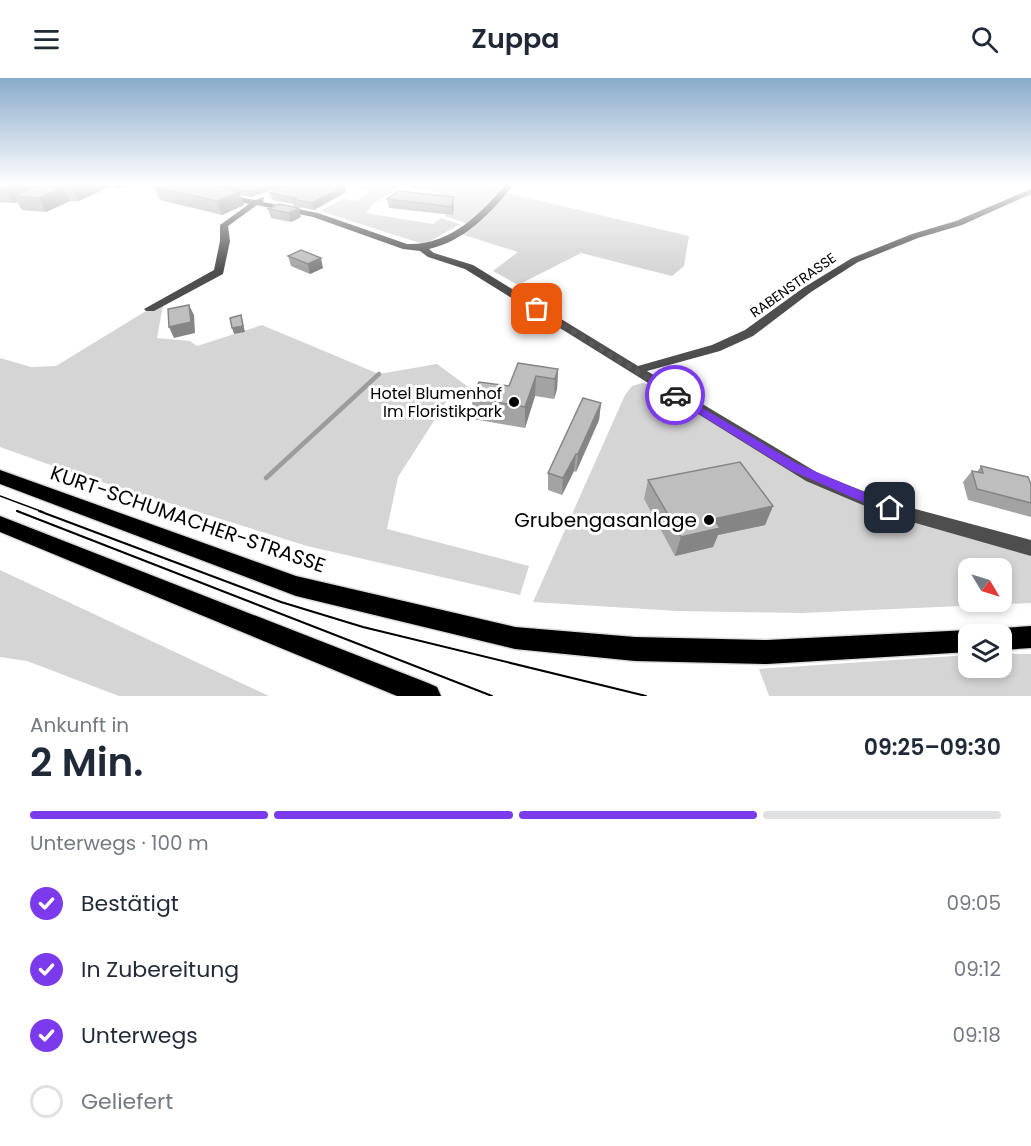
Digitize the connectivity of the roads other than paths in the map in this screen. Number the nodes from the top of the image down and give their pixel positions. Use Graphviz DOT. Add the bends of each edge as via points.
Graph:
graph roads {
  1 [pos="241,213"];
  2 [pos="305,213"];
  3 [pos="485,213"];
  4 [pos="982,213"];
  5 [pos="423,248"];
  6 [pos="150,309"];
  7 [pos="636,370"];
  8 [pos="0,477"];
  9 [pos="0,524"];
  10 [pos="1031,548"];
  11 [pos="1031,637"];
  12 [pos="1012,638"];
  13 [pos="958,642"];
  14 [pos="428,696"];
  1 -- 6 [label="street" via="224,225 219,272"];
  2 -- 5 [label="street" via="406,247"];
  3 -- 5 [label="street" via="444,241"];
  4 -- 7 [label="street, RABENSTRASSE" via="855,260 749,333 724,345"];
  5 -- 7 [label="street" via="431,255 469,267"];
  7 -- 10 [label="street" via="812,477 890,508"];
  8 -- 13 [label="main road, KURT-SCHUMACHER-STRASSE" via="296,586 515,638 634,650 767,652"];
  9 -- 14 [label="main road"];
  11 -- 12 [label="main road"];
}
